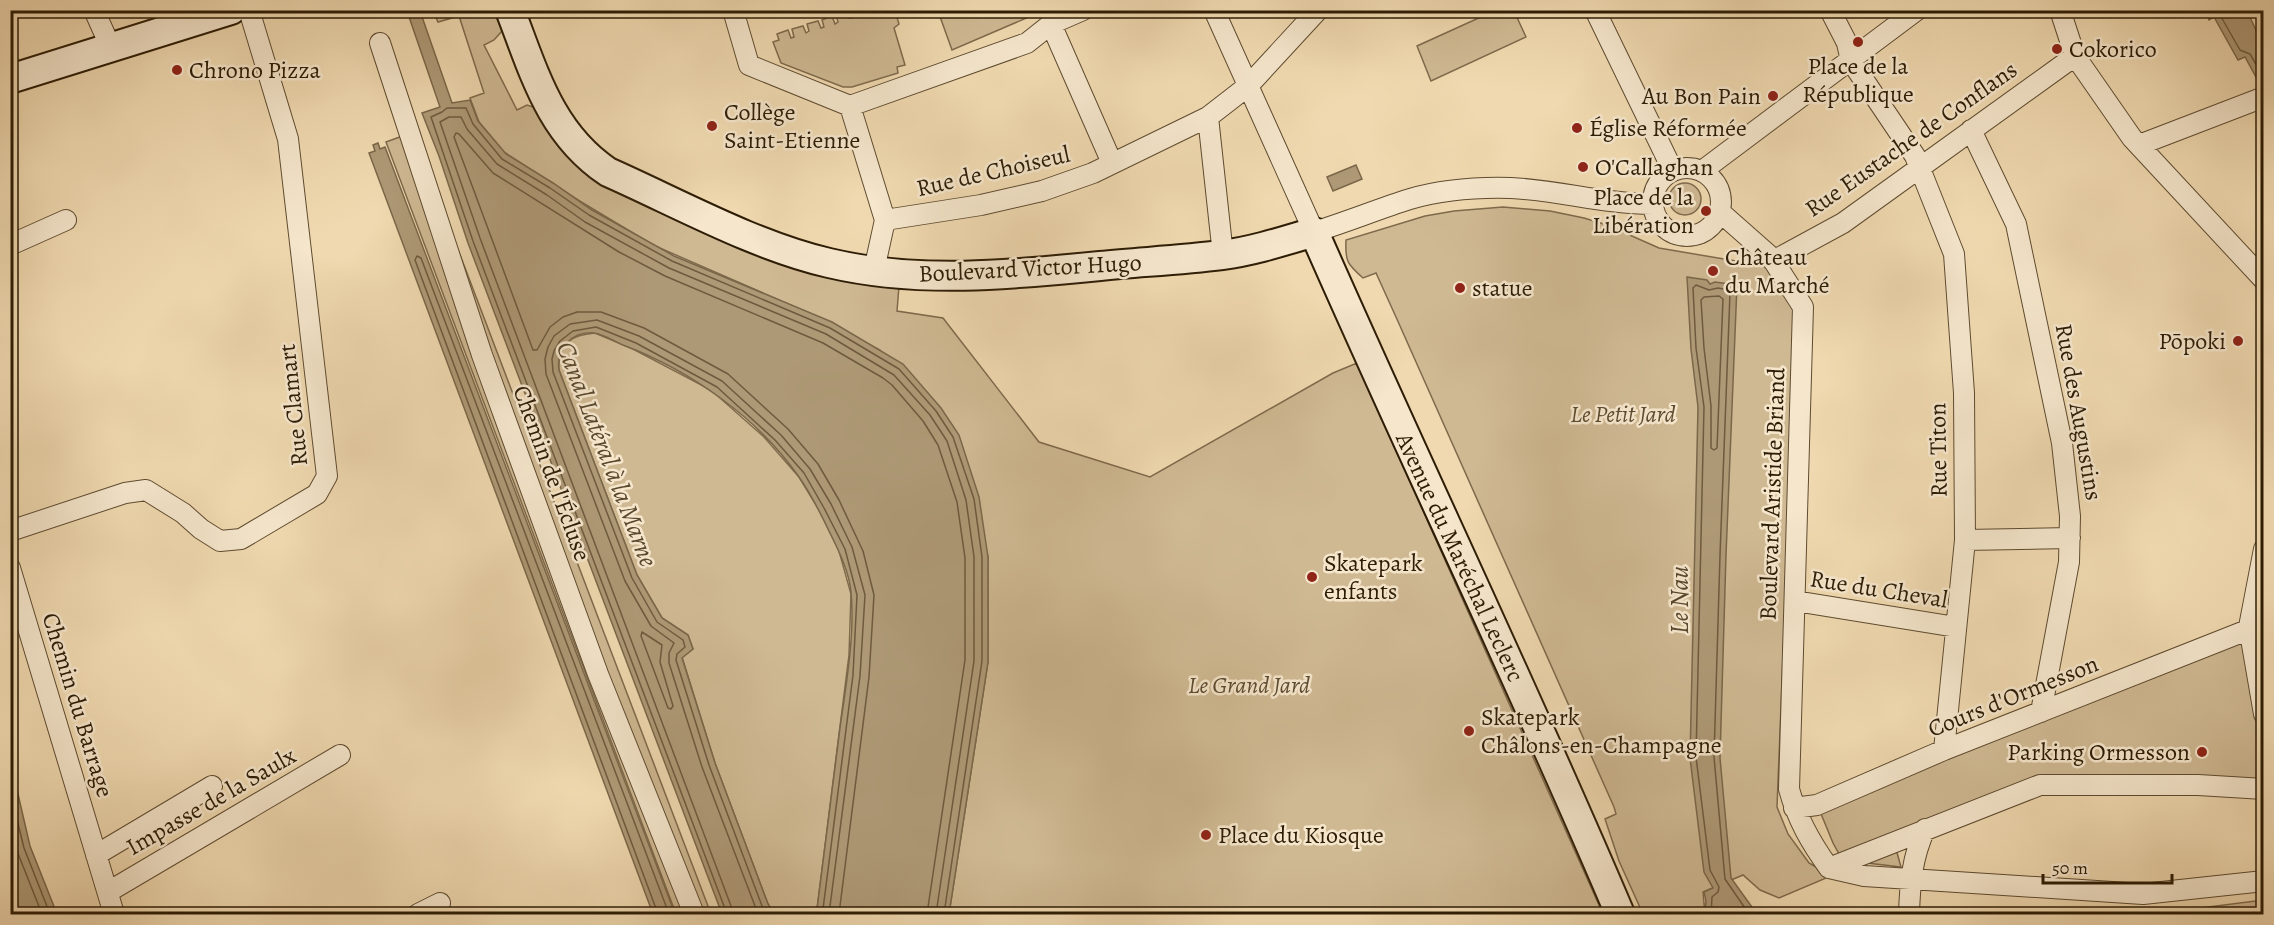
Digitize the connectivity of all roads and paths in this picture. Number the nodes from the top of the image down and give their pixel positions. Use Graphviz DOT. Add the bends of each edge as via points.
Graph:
graph roads {
  1 [pos="94,10"];
  2 [pos="231,10"];
  3 [pos="249,10"];
  4 [pos="510,10"];
  5 [pos="733,10"];
  6 [pos="1083,10"];
  7 [pos="1214,10"];
  8 [pos="1318,10"];
  9 [pos="1594,10"];
  10 [pos="1830,10"];
  11 [pos="1913,12"];
  12 [pos="2066,12"];
  13 [pos="1051,24"];
  14 [pos="380,43"];
  15 [pos="111,48"];
  16 [pos="2075,56"];
  17 [pos="1851,61"];
  18 [pos="10,79"];
  19 [pos="1248,86"];
  20 [pos="2264,97"];
  21 [pos="850,106"];
  22 [pos="1208,117"];
  23 [pos="1971,130"];
  24 [pos="2139,145"];
  25 [pos="1918,161"];
  26 [pos="1112,163"];
  27 [pos="1672,171"];
  28 [pos="1702,171"];
  29 [pos="1652,204"];
  30 [pos="1720,212"];
  31 [pos="66,220"];
  32 [pos="885,220"];
  33 [pos="1314,232"];
  34 [pos="10,245"];
  35 [pos="1223,255"];
  36 [pos="1773,261"];
  37 [pos="874,270"];
  38 [pos="2264,280"];
  39 [pos="10,531"];
  40 [pos="2070,538"];
  41 [pos="1965,540"];
  42 [pos="2264,549"];
  43 [pos="10,568"];
  44 [pos="1794,601"];
  45 [pos="1956,627"];
  46 [pos="2250,629"];
  47 [pos="2041,712"];
  48 [pos="2264,714"];
  49 [pos="1944,750"];
  50 [pos="340,755"];
  51 [pos="212,786"];
  52 [pos="2264,789"];
  53 [pos="1794,808"];
  54 [pos="1925,829"];
  55 [pos="1901,839"];
  56 [pos="96,855"];
  57 [pos="1829,868"];
  58 [pos="1910,880"];
  59 [pos="2264,880"];
  60 [pos="108,892"];
  61 [pos="440,903"];
  62 [pos="114,915"];
  63 [pos="418,915"];
  64 [pos="694,915"];
  65 [pos="1620,915"];
  66 [pos="1909,915"];
  1 -- 15 [label="street"];
  2 -- 15 [label="main road"];
  3 -- 39 [label="street, Rue Clamart" via="288,139 327,476 317,494 241,539 220,541 146,490 125,493"];
  4 -- 37 [label="main road, Boulevard Victor Hugo" via="544,98 556,119 593,162 753,237 830,263"];
  5 -- 21 [label="street" via="749,65"];
  6 -- 13 [label="street"];
  7 -- 19 [label="street"];
  8 -- 19 [label="street, Rue de Choiseul"];
  9 -- 27 [label="street"];
  10 -- 17 [label="street" via="1847,43"];
  11 -- 17 [label="street"];
  12 -- 16 [label="street"];
  13 -- 21 [label="street" via="1027,43"];
  13 -- 26 [label="street"];
  14 -- 64 [label="street, Chemin de l'Écluse" via="482,356 598,674"];
  15 -- 18 [label="main road"];
  16 -- 23 [label="street, Rue Eustache de Conflans"];
  16 -- 24 [label="street"];
  17 -- 25 [label="street, Rue Titon"];
  17 -- 28 [label="street"];
  19 -- 22 [label="street, Rue de Choiseul"];
  19 -- 33 [label="street"];
  20 -- 24 [label="street"];
  21 -- 32 [label="street"];
  22 -- 26 [label="street, Rue de Choiseul"];
  22 -- 35 [label="street"];
  23 -- 25 [label="street, Rue Eustache de Conflans"];
  23 -- 40 [label="street, Rue des Augustins" via="2016,224 2062,443"];
  24 -- 38 [label="street"];
  25 -- 36 [label="street, Rue Eustache de Conflans" via="1843,223"];
  25 -- 41 [label="street, Rue Titon" via="1954,254 1964,393"];
  26 -- 32 [label="street, Rue de Choiseul" via="1042,191"];
  27 -- 28 [label="street"];
  27 -- 29 [label="street" via="1657,184"];
  28 -- 30 [label="street" via="1720,193"];
  29 -- 30 [label="street" via="1660,224 1688,237 1708,230"];
  29 -- 33 [label="street, Boulevard Victor Hugo" via="1509,188 1460,190 1412,199"];
  30 -- 36 [label="street, Boulevard Aristide Briand"];
  31 -- 34 [label="street"];
  32 -- 37 [label="street"];
  33 -- 35 [label="main road, Boulevard Victor Hugo"];
  33 -- 65 [label="main road, Avenue du Maréchal Leclerc"];
  35 -- 37 [label="main road, Boulevard Victor Hugo" via="1029,273 959,276"];
  36 -- 44 [label="street, Boulevard Aristide Briand" via="1803,308"];
  40 -- 41 [label="street"];
  40 -- 47 [label="street, Rue des Augustins"];
  41 -- 45 [label="street, Rue Titon"];
  42 -- 46 [label="street"];
  43 -- 56 [label="street, Chemin du Barrage"];
  44 -- 45 [label="street, Rue du Cheval"];
  44 -- 53 [label="street, Boulevard Aristide Briand" via="1789,789"];
  45 -- 49 [label="street, Rue Titon"];
  46 -- 47 [label="street, Cours d'Ormesson"];
  46 -- 48 [label="street"];
  47 -- 49 [label="street, Cours d'Ormesson"];
  49 -- 53 [label="street, Cours d'Ormesson" via="1817,805"];
  50 -- 60 [label="street, Impasse de la Saulx"];
  51 -- 56 [label="street"];
  52 -- 54 [label="street" via="2040,785"];
  53 -- 57 [label="street, Boulevard Aristide Briand" via="1809,840"];
  54 -- 55 [label="street"];
  54 -- 58 [label="street"];
  55 -- 57 [label="street"];
  55 -- 58 [label="street"];
  56 -- 60 [label="street, Chemin du Barrage"];
  57 -- 58 [label="street"];
  58 -- 59 [label="street" via="2143,894"];
  58 -- 66 [label="street"];
  60 -- 62 [label="street, Chemin du Barrage"];
  61 -- 63 [label="street"];
}
